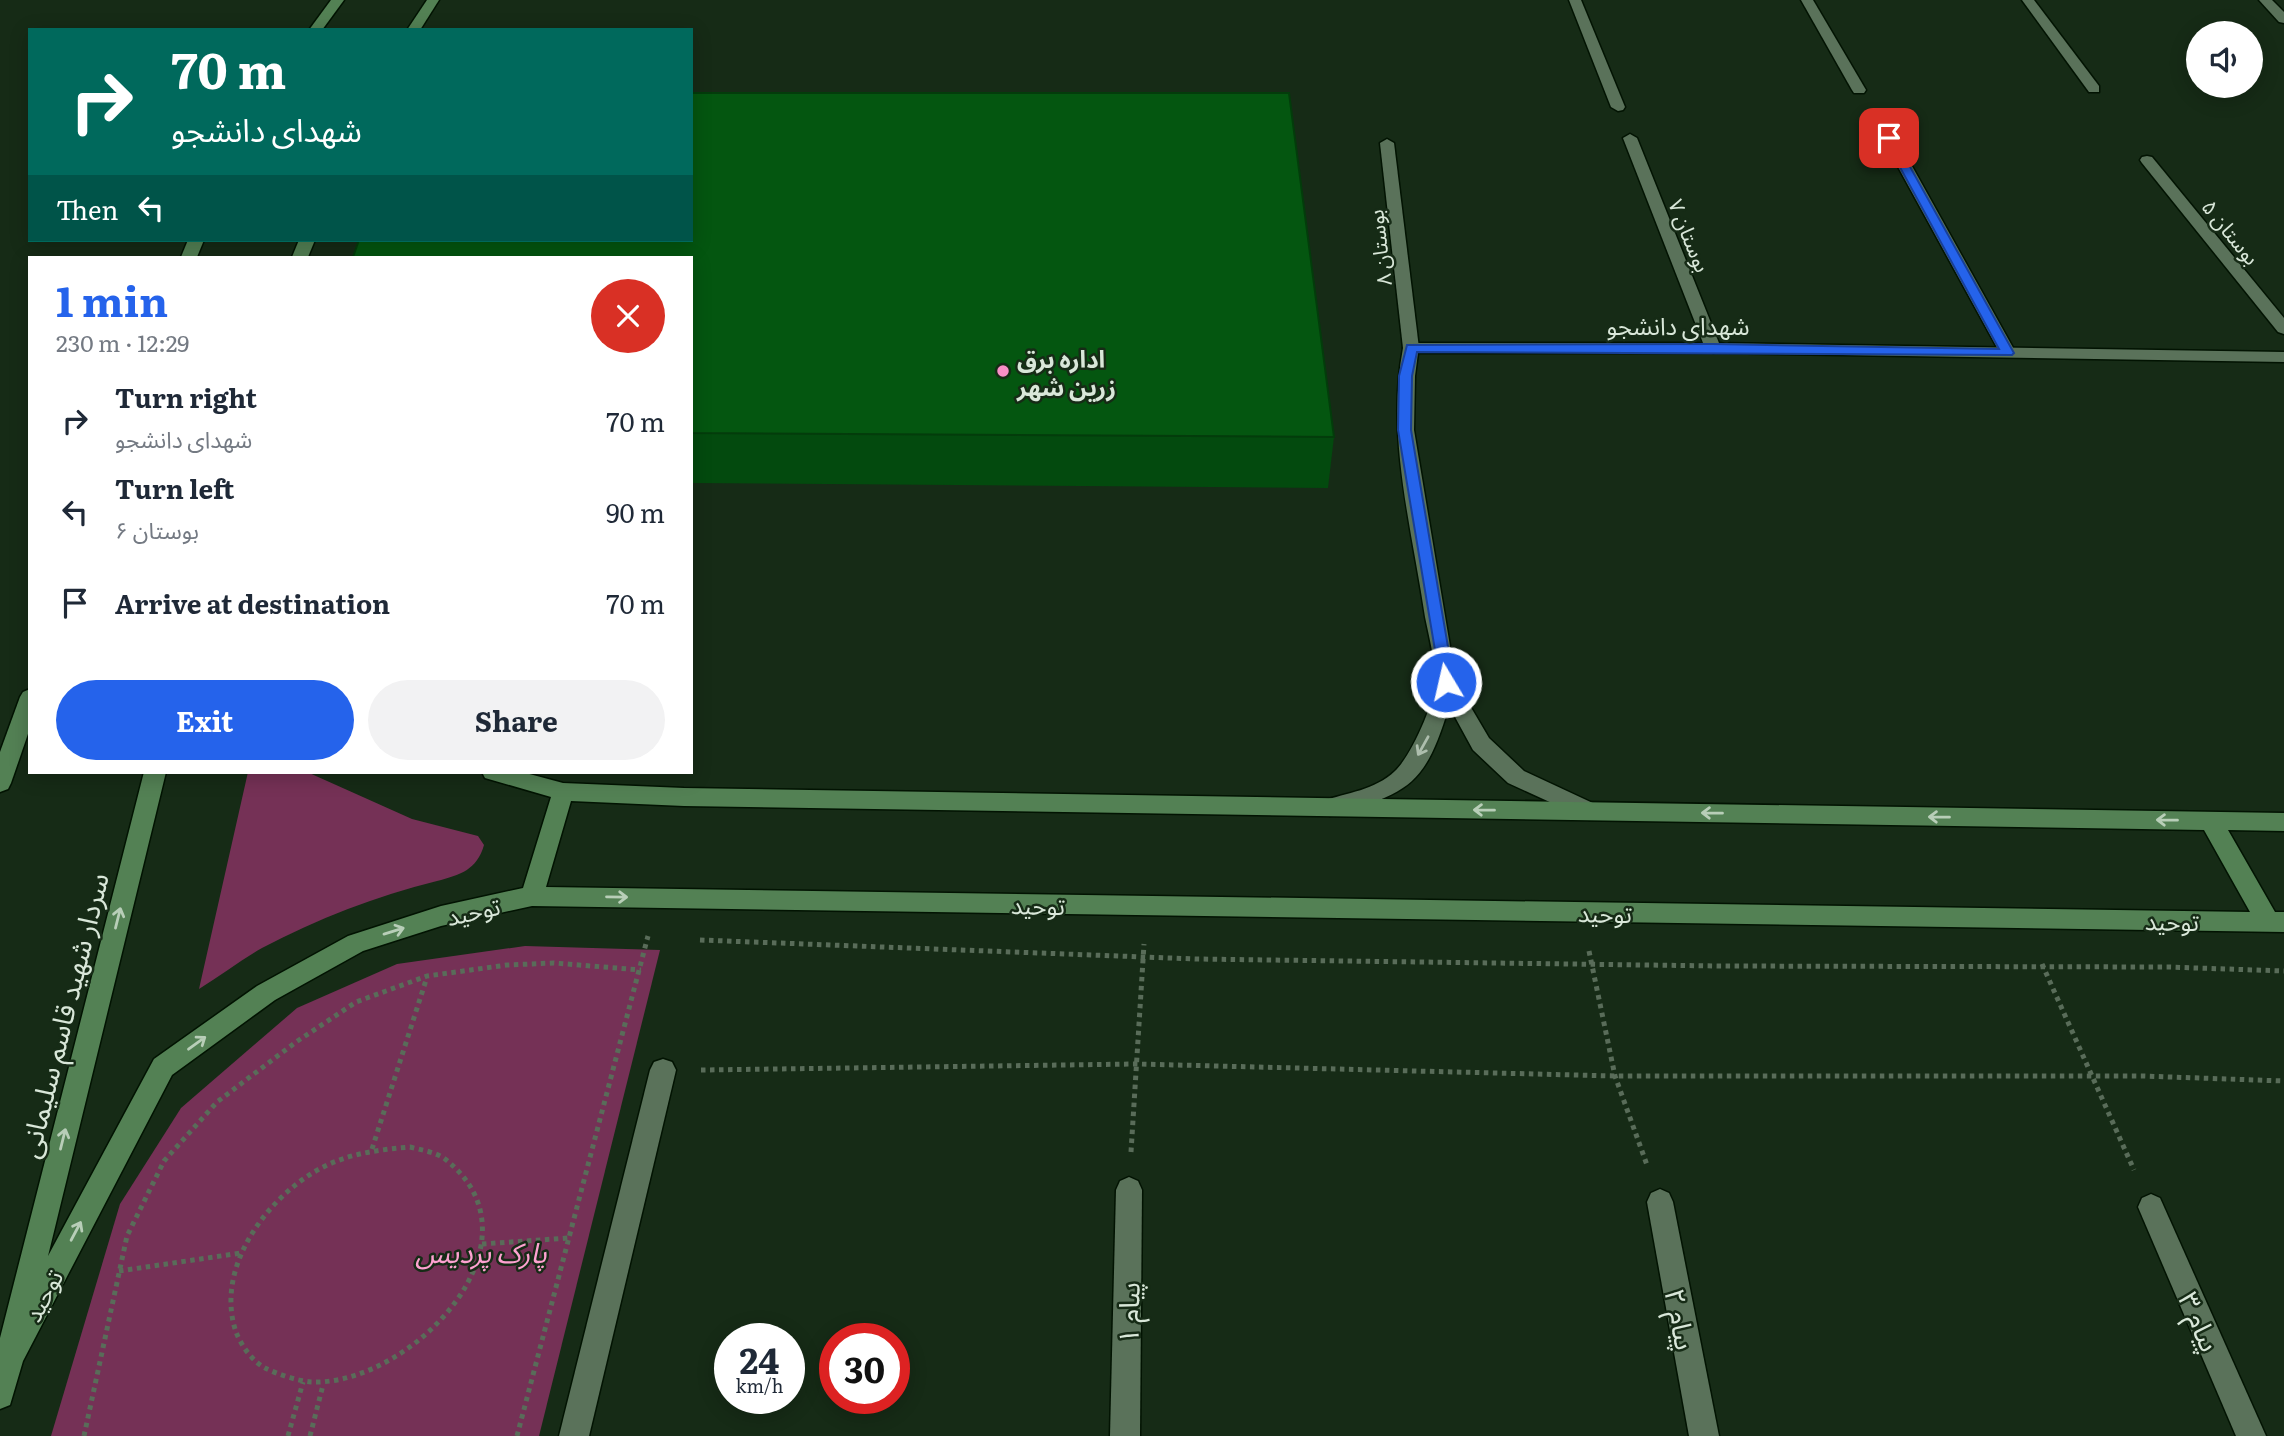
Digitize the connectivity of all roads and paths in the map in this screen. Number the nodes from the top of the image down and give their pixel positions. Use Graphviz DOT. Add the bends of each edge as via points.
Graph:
graph roads {
  1 [pos="338,0"];
  2 [pos="433,0"];
  3 [pos="1576,0"];
  4 [pos="1807,0"];
  5 [pos="2028,0"];
  6 [pos="2265,0"];
  7 [pos="2284,19"];
  8 [pos="317,28"];
  9 [pos="414,28"];
  10 [pos="2094,89"];
  11 [pos="1858,90"];
  12 [pos="1618,107"];
  13 [pos="1876,114"];
  14 [pos="1630,138"];
  15 [pos="1387,143"];
  16 [pos="2147,160"];
  17 [pos="2284,329"];
  18 [pos="1411,348"];
  19 [pos="1713,348"];
  20 [pos="2008,353"];
  21 [pos="2284,357"];
  22 [pos="1446,682"];
  23 [pos="28,703"];
  24 [pos="155,774"];
  25 [pos="500,774"];
  26 [pos="0,783"];
  27 [pos="563,792"];
  28 [pos="1330,807"];
  29 [pos="1589,811"];
  30 [pos="2211,821"];
  31 [pos="2284,822"];
  32 [pos="532,896"];
  33 [pos="1141,905"];
  34 [pos="1584,912"];
  35 [pos="2024,918"];
  36 [pos="2276,922"];
  37 [pos="647,938"];
  38 [pos="661,939"];
  39 [pos="689,940"];
  40 [pos="1145,957"];
  41 [pos="1591,964"];
  42 [pos="2043,966"];
  43 [pos="2284,971"];
  44 [pos="427,976"];
  45 [pos="1137,1064"];
  46 [pos="663,1070"];
  47 [pos="1615,1076"];
  48 [pos="2092,1076"];
  49 [pos="2284,1081"];
  50 [pos="372,1149"];
  51 [pos="1129,1190"];
  52 [pos="1660,1202"];
  53 [pos="2151,1207"];
  54 [pos="569,1238"];
  55 [pos="482,1244"];
  56 [pos="241,1254"];
  57 [pos="119,1271"];
  58 [pos="10,1356"];
  59 [pos="303,1382"];
  60 [pos="323,1384"];
  61 [pos="0,1395"];
  62 [pos="84,1436"];
  63 [pos="288,1436"];
  64 [pos="310,1436"];
  65 [pos="517,1436"];
  66 [pos="574,1436"];
  67 [pos="1125,1436"];
  68 [pos="1704,1436"];
  69 [pos="2250,1436"];
  1 -- 8 [label="main road"];
  2 -- 9 [label="main road"];
  3 -- 12 [label="street"];
  4 -- 11 [label="street"];
  5 -- 10 [label="street"];
  6 -- 7 [label="street"];
  13 -- 20 [label="street"];
  14 -- 19 [label="street, بوستان ۷"];
  15 -- 18 [label="street, بوستان ۸"];
  16 -- 17 [label="street, بوستان ۵"];
  18 -- 19 [label="street, شهدای دانشجو"];
  18 -- 22 [label="street" via="1405,430"];
  19 -- 20 [label="street, شهدای دانشجو"];
  20 -- 21 [label="street, شهدای دانشجو"];
  22 -- 28 [label="street, one-way" via="1429,734 1411,768 1391,787"];
  22 -- 29 [label="street" via="1482,744 1516,777"];
  23 -- 26 [label="main road"];
  58 -- 24 [label="main road, سردار شهید قاسم سلیمانی, one-way"];
  25 -- 27 [label="main road"];
  27 -- 28 [label="main road"];
  27 -- 32 [label="main road"];
  29 -- 28 [label="main road, one-way"];
  30 -- 29 [label="main road, one-way"];
  30 -- 31 [label="main road"];
  30 -- 36 [label="main road"];
  32 -- 33 [label="main road, توحید, one-way"];
  58 -- 32 [label="main road, توحید, one-way" via="163,1067 266,993 356,943 442,916"];
  33 -- 34 [label="main road, توحید"];
  33 -- 40 [label="path"];
  34 -- 35 [label="main road, توحید"];
  34 -- 41 [label="path"];
  35 -- 36 [label="main road, توحید"];
  35 -- 42 [label="path"];
  37 -- 38 [label="path"];
  39 -- 40 [label="path"];
  40 -- 41 [label="path"];
  40 -- 45 [label="path"];
  41 -- 42 [label="path"];
  41 -- 47 [label="path"];
  42 -- 43 [label="path"];
  42 -- 48 [label="path"];
  44 -- 50 [label="path"];
  44 -- 54 [label="path" via="554,963 641,970"];
  44 -- 57 [label="path" via="356,1002 217,1102 164,1160 127,1236"];
  45 -- 46 [label="path"];
  45 -- 47 [label="path"];
  45 -- 51 [label="path"];
  46 -- 66 [label="street"];
  47 -- 48 [label="path"];
  47 -- 52 [label="path"];
  48 -- 49 [label="path"];
  48 -- 53 [label="path"];
  50 -- 55 [label="path" via="410,1147 443,1157 467,1179 481,1209"];
  50 -- 56 [label="path" via="333,1162 296,1185 264,1217"];
  51 -- 67 [label="street, پیام ۱"];
  52 -- 68 [label="street, پیام ۲"];
  53 -- 69 [label="street, پیام ۳"];
  54 -- 55 [label="path"];
  54 -- 65 [label="path"];
  55 -- 60 [label="path" via="470,1284 444,1322 409,1353 367,1376"];
  56 -- 57 [label="path"];
  56 -- 59 [label="path" via="230,1293 234,1330 253,1360 282,1380"];
  57 -- 62 [label="path"];
  58 -- 61 [label="main road, سردار شهید قاسم سلیمانی"];
  59 -- 60 [label="path"];
  59 -- 63 [label="path"];
  60 -- 64 [label="path"];
}
